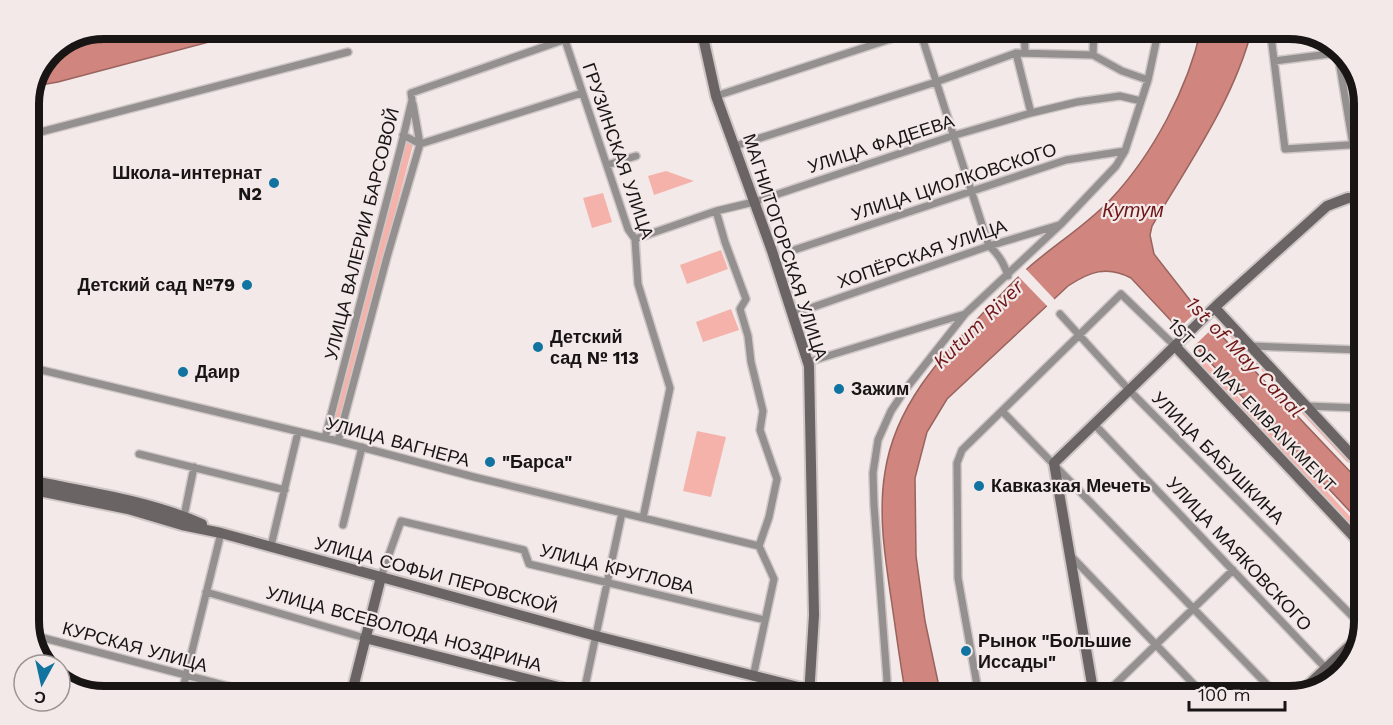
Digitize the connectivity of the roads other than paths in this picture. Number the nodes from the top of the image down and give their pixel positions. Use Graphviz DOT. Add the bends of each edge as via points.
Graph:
graph roads {
  1 [pos="703,39"];
  2 [pos="890,39"];
  3 [pos="924,39"];
  4 [pos="1024,39"];
  5 [pos="1094,39"];
  6 [pos="1157,39"];
  7 [pos="1271,39"];
  8 [pos="565,40"];
  9 [pos="348,52"];
  10 [pos="1025,52"];
  11 [pos="1328,52"];
  12 [pos="1016,53"];
  13 [pos="1093,55"];
  14 [pos="1274,61"];
  15 [pos="1339,62"];
  16 [pos="1148,80"];
  17 [pos="936,82"];
  18 [pos="582,93"];
  19 [pos="716,96"];
  20 [pos="412,100"];
  21 [pos="1141,101"];
  22 [pos="1031,113"];
  23 [pos="39,132"];
  24 [pos="403,135"];
  25 [pos="952,136"];
  26 [pos="420,144"];
  27 [pos="1353,145"];
  28 [pos="735,146"];
  29 [pos="1125,151"];
  30 [pos="636,156"];
  31 [pos="606,165"];
  32 [pos="971,193"];
  33 [pos="1354,198"];
  34 [pos="754,202"];
  35 [pos="716,212"];
  36 [pos="1061,224"];
  37 [pos="635,239"];
  38 [pos="989,246"];
  39 [pos="794,250"];
  40 [pos="1008,276"];
  41 [pos="361,299"];
  42 [pos="375,302"];
  43 [pos="1213,311"];
  44 [pos="793,314"];
  45 [pos="966,314"];
  46 [pos="1060,314"];
  47 [pos="1079,334"];
  48 [pos="1178,343"];
  49 [pos="1251,346"];
  50 [pos="1354,350"];
  51 [pos="808,362"];
  52 [pos="39,369"];
  53 [pos="1130,390"];
  54 [pos="1306,406"];
  55 [pos="1354,408"];
  56 [pos="1002,411"];
  57 [pos="1095,425"];
  58 [pos="298,432"];
  59 [pos="325,438"];
  60 [pos="338,441"];
  61 [pos="362,447"];
  62 [pos="1354,453"];
  63 [pos="139,454"];
  64 [pos="1054,463"];
  65 [pos="194,467"];
  66 [pos="39,482"];
  67 [pos="285,490"];
  68 [pos="39,491"];
  69 [pos="621,513"];
  70 [pos="184,516"];
  71 [pos="643,518"];
  72 [pos="343,525"];
  73 [pos="221,533"];
  74 [pos="1354,537"];
  75 [pos="271,546"];
  76 [pos="759,546"];
  77 [pos="1068,553"];
  78 [pos="1233,570"];
  79 [pos="381,577"];
  80 [pos="607,584"];
  81 [pos="206,592"];
  82 [pos="1194,609"];
  83 [pos="1354,618"];
  84 [pos="765,620"];
  85 [pos="596,636"];
  86 [pos="41,637"];
  87 [pos="365,638"];
  88 [pos="1156,646"];
  89 [pos="1348,647"];
  90 [pos="1326,669"];
  91 [pos="1329,672"];
  92 [pos="186,677"];
  93 [pos="753,677"];
  94 [pos="1312,682"];
  95 [pos="184,686"];
  96 [pos="224,686"];
  97 [pos="353,686"];
  98 [pos="548,686"];
  99 [pos="588,686"];
  100 [pos="784,686"];
  101 [pos="809,686"];
  102 [pos="886,686"];
  103 [pos="977,686"];
  104 [pos="1101,686"];
  105 [pos="1114,686"];
  106 [pos="1195,686"];
  107 [pos="1268,686"];
  1 -- 19 [label="main road, МАГНИТОГОРСКАЯ УЛИЦА"];
  2 -- 19 [label="street"];
  3 -- 17 [label="street"];
  4 -- 10 [label="street"];
  5 -- 13 [label="street"];
  6 -- 16 [label="street"];
  7 -- 14 [label="street"];
  8 -- 18 [label="street, ГРУЗИНСКАЯ УЛИЦА"];
  8 -- 20 [label="street" via="426,87 411,93"];
  9 -- 23 [label="street"];
  10 -- 12 [label="street"];
  10 -- 13 [label="street"];
  11 -- 14 [label="street"];
  12 -- 17 [label="street"];
  12 -- 22 [label="street"];
  13 -- 16 [label="street"];
  14 -- 27 [label="street" via="1285,149"];
  15 -- 27 [label="street"];
  16 -- 21 [label="street"];
  17 -- 25 [label="street"];
  17 -- 28 [label="street"];
  18 -- 26 [label="street"];
  18 -- 31 [label="street, ГРУЗИНСКАЯ УЛИЦА"];
  19 -- 28 [label="main road, МАГНИТОГОРСКАЯ УЛИЦА"];
  20 -- 24 [label="street, УЛИЦА ВАЛЕРИИ БАРСОВОЙ"];
  20 -- 26 [label="street, УЛИЦА ВАЛЕРИИ БАРСОВОЙ"];
  21 -- 22 [label="street, УЛИЦА ФАДЕЕВА" via="1120,96"];
  21 -- 29 [label="street"];
  22 -- 25 [label="street, УЛИЦА ФАДЕЕВА"];
  24 -- 26 [label="street"];
  24 -- 41 [label="street, УЛИЦА ВАЛЕРИИ БАРСОВОЙ"];
  25 -- 32 [label="street"];
  25 -- 34 [label="street, УЛИЦА ФАДЕЕВА"];
  26 -- 42 [label="street, УЛИЦА ВАЛЕРИИ БАРСОВОЙ"];
  28 -- 34 [label="main road, МАГНИТОГОРСКАЯ УЛИЦА"];
  29 -- 32 [label="street, УЛИЦА ЦИОЛКОВСКОГО" via="1066,160"];
  29 -- 36 [label="street" via="1116,166"];
  30 -- 31 [label="street"];
  31 -- 37 [label="street, ГРУЗИНСКАЯ УЛИЦА"];
  32 -- 38 [label="street"];
  32 -- 39 [label="street, УЛИЦА ЦИОЛКОВСКОГО"];
  33 -- 43 [label="main road" via="1327,206"];
  34 -- 35 [label="street, УЛИЦА ФАДЕЕВА"];
  34 -- 44 [label="main road, МАГНИТОГОРСКАЯ УЛИЦА"];
  35 -- 37 [label="street, УЛИЦА ФАДЕЕВА"];
  35 -- 76 [label="street" via="746,299 740,309 763,411 760,430 777,479"];
  36 -- 38 [label="street, ХОПЁРСКАЯ УЛИЦА"];
  36 -- 40 [label="street"];
  37 -- 71 [label="street, ГРУЗИНСКАЯ УЛИЦА" via="638,284 670,388"];
  38 -- 40 [label="street" via="998,253"];
  38 -- 44 [label="street, ХОПЁРСКАЯ УЛИЦА"];
  40 -- 45 [label="street"];
  41 -- 42 [label="street"];
  41 -- 59 [label="street, УЛИЦА ВАЛЕРИИ БАРСОВОЙ"];
  42 -- 60 [label="street, УЛИЦА ВАЛЕРИИ БАРСОВОЙ"];
  43 -- 48 [label="main road"];
  43 -- 49 [label="main road, 1ST OF MAY EMBANKMENT"];
  44 -- 51 [label="main road, МАГНИТОГОРСКАЯ УЛИЦА"];
  45 -- 51 [label="street"];
  45 -- 102 [label="street" via="905,390 878,440 873,494"];
  46 -- 47 [label="street, УЛИЦА БАБУШКИНА"];
  47 -- 48 [label="street, 1ST OF MAY EMBANKMENT" via="1121,294"];
  47 -- 53 [label="street, УЛИЦА БАБУШКИНА"];
  47 -- 56 [label="street"];
  48 -- 53 [label="main road"];
  48 -- 74 [label="main road, 1ST OF MAY EMBANKMENT"];
  49 -- 50 [label="street"];
  49 -- 54 [label="main road, 1ST OF MAY EMBANKMENT"];
  51 -- 101 [label="main road, МАГНИТОГОРСКАЯ УЛИЦА" via="814,615"];
  52 -- 58 [label="street, УЛИЦА ВАГНЕРА"];
  53 -- 57 [label="main road"];
  53 -- 83 [label="street, УЛИЦА БАБУШКИНА"];
  54 -- 55 [label="street"];
  54 -- 62 [label="main road, 1ST OF MAY EMBANKMENT"];
  56 -- 64 [label="street"];
  56 -- 103 [label="street" via="962,450 957,463 958,578"];
  57 -- 64 [label="main road"];
  57 -- 78 [label="street, УЛИЦА МАЯКОВСКОГО"];
  58 -- 59 [label="street, УЛИЦА ВАГНЕРА"];
  58 -- 67 [label="street"];
  59 -- 60 [label="street, УЛИЦА ВАГНЕРА"];
  60 -- 61 [label="street, УЛИЦА ВАГНЕРА"];
  61 -- 69 [label="street, УЛИЦА ВАГНЕРА"];
  61 -- 72 [label="street"];
  63 -- 65 [label="street"];
  64 -- 77 [label="main road"];
  64 -- 82 [label="street"];
  65 -- 67 [label="street"];
  65 -- 70 [label="street"];
  66 -- 70 [label="main road"];
  67 -- 75 [label="street"];
  68 -- 73 [label="main road, УЛИЦА СОФЬИ ПЕРОВСКОЙ"];
  69 -- 71 [label="street, УЛИЦА ВАГНЕРА"];
  69 -- 80 [label="street"];
  70 -- 73 [label="main road"];
  71 -- 76 [label="street, УЛИЦА ВАГНЕРА"];
  73 -- 75 [label="main road, УЛИЦА СОФЬИ ПЕРОВСКОЙ"];
  73 -- 81 [label="street"];
  75 -- 79 [label="main road, УЛИЦА СОФЬИ ПЕРОВСКОЙ"];
  76 -- 84 [label="street" via="774,579"];
  77 -- 88 [label="street"];
  77 -- 104 [label="main road"];
  78 -- 82 [label="street"];
  78 -- 90 [label="street, УЛИЦА МАЯКОВСКОГО"];
  79 -- 80 [label="street, УЛИЦА КРУГЛОВА" via="401,521 524,550 529,564"];
  79 -- 85 [label="main road, УЛИЦА СОФЬИ ПЕРОВСКОЙ"];
  79 -- 87 [label="main road"];
  80 -- 84 [label="street, УЛИЦА КРУГЛОВА"];
  80 -- 85 [label="street"];
  81 -- 87 [label="street, УЛИЦА ВСЕВОЛОДА НОЗДРИНА"];
  81 -- 92 [label="street"];
  82 -- 88 [label="street"];
  82 -- 107 [label="street"];
  84 -- 93 [label="street"];
  85 -- 93 [label="main road, УЛИЦА СОФЬИ ПЕРОВСКОЙ"];
  85 -- 99 [label="street"];
  86 -- 92 [label="street, КУРСКАЯ УЛИЦА"];
  87 -- 97 [label="main road"];
  87 -- 98 [label="main road, УЛИЦА ВСЕВОЛОДА НОЗДРИНА"];
  88 -- 105 [label="street"];
  88 -- 106 [label="street"];
  89 -- 90 [label="main road"];
  90 -- 91 [label="street, УЛИЦА МАЯКОВСКОГО"];
  90 -- 94 [label="main road"];
  92 -- 95 [label="street"];
  92 -- 96 [label="street, КУРСКАЯ УЛИЦА"];
  93 -- 100 [label="main road, УЛИЦА СОФЬИ ПЕРОВСКОЙ"];
}
